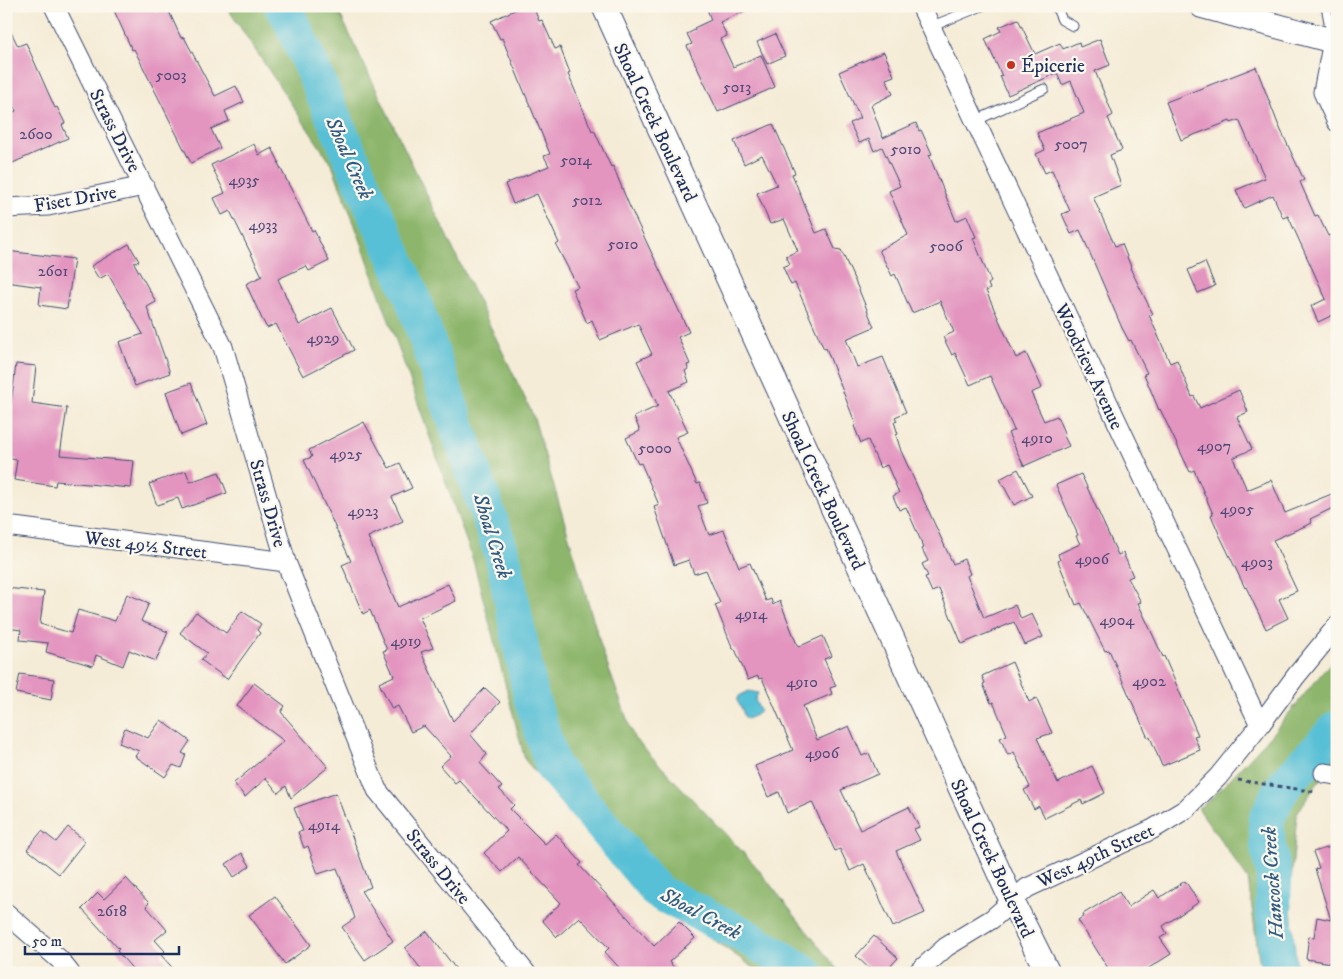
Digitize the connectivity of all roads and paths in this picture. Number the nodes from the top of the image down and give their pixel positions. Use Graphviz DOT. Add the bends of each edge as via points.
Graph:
graph roads {
  1 [pos="54,6"];
  2 [pos="604,6"];
  3 [pos="921,6"];
  4 [pos="982,6"];
  5 [pos="1056,6"];
  6 [pos="1202,6"];
  7 [pos="1326,6"];
  8 [pos="1073,26"];
  9 [pos="930,27"];
  10 [pos="1335,41"];
  11 [pos="1044,89"];
  12 [pos="975,120"];
  13 [pos="1337,122"];
  14 [pos="144,186"];
  15 [pos="6,208"];
  16 [pos="6,526"];
  17 [pos="286,562"];
  18 [pos="1337,626"];
  19 [pos="1260,725"];
  20 [pos="1259,784"];
  21 [pos="1299,790"];
  22 [pos="1012,901"];
  23 [pos="6,913"];
  24 [pos="70,973"];
  25 [pos="526,973"];
  26 [pos="918,973"];
  27 [pos="1048,973"];
  1 -- 14 [label="street, Strass Drive"];
  2 -- 22 [label="street, Shoal Creek Boulevard"];
  3 -- 9 [label="street, Woodview Avenue"];
  4 -- 9 [label="lane"];
  5 -- 8 [label="lane" via="1062,20"];
  6 -- 10 [label="street"];
  7 -- 10 [label="lane"];
  9 -- 12 [label="street, Woodview Avenue"];
  10 -- 13 [label="street" via="1323,92"];
  11 -- 12 [label="lane"];
  12 -- 19 [label="street, Woodview Avenue"];
  14 -- 15 [label="street, Fiset Drive" via="48,206"];
  14 -- 17 [label="street, Strass Drive" via="223,347"];
  16 -- 17 [label="street, West 49½ Street"];
  17 -- 25 [label="street, Strass Drive" via="377,790"];
  18 -- 19 [label="street, West 49th Street"];
  19 -- 22 [label="street, West 49th Street" via="1186,810 1153,829 1026,888"];
  20 -- 21 [label="path"];
  22 -- 26 [label="street, West 49th Street" via="992,919 946,947"];
  22 -- 27 [label="street, Shoal Creek Boulevard"];
  23 -- 24 [label="street" via="59,959"];
}
